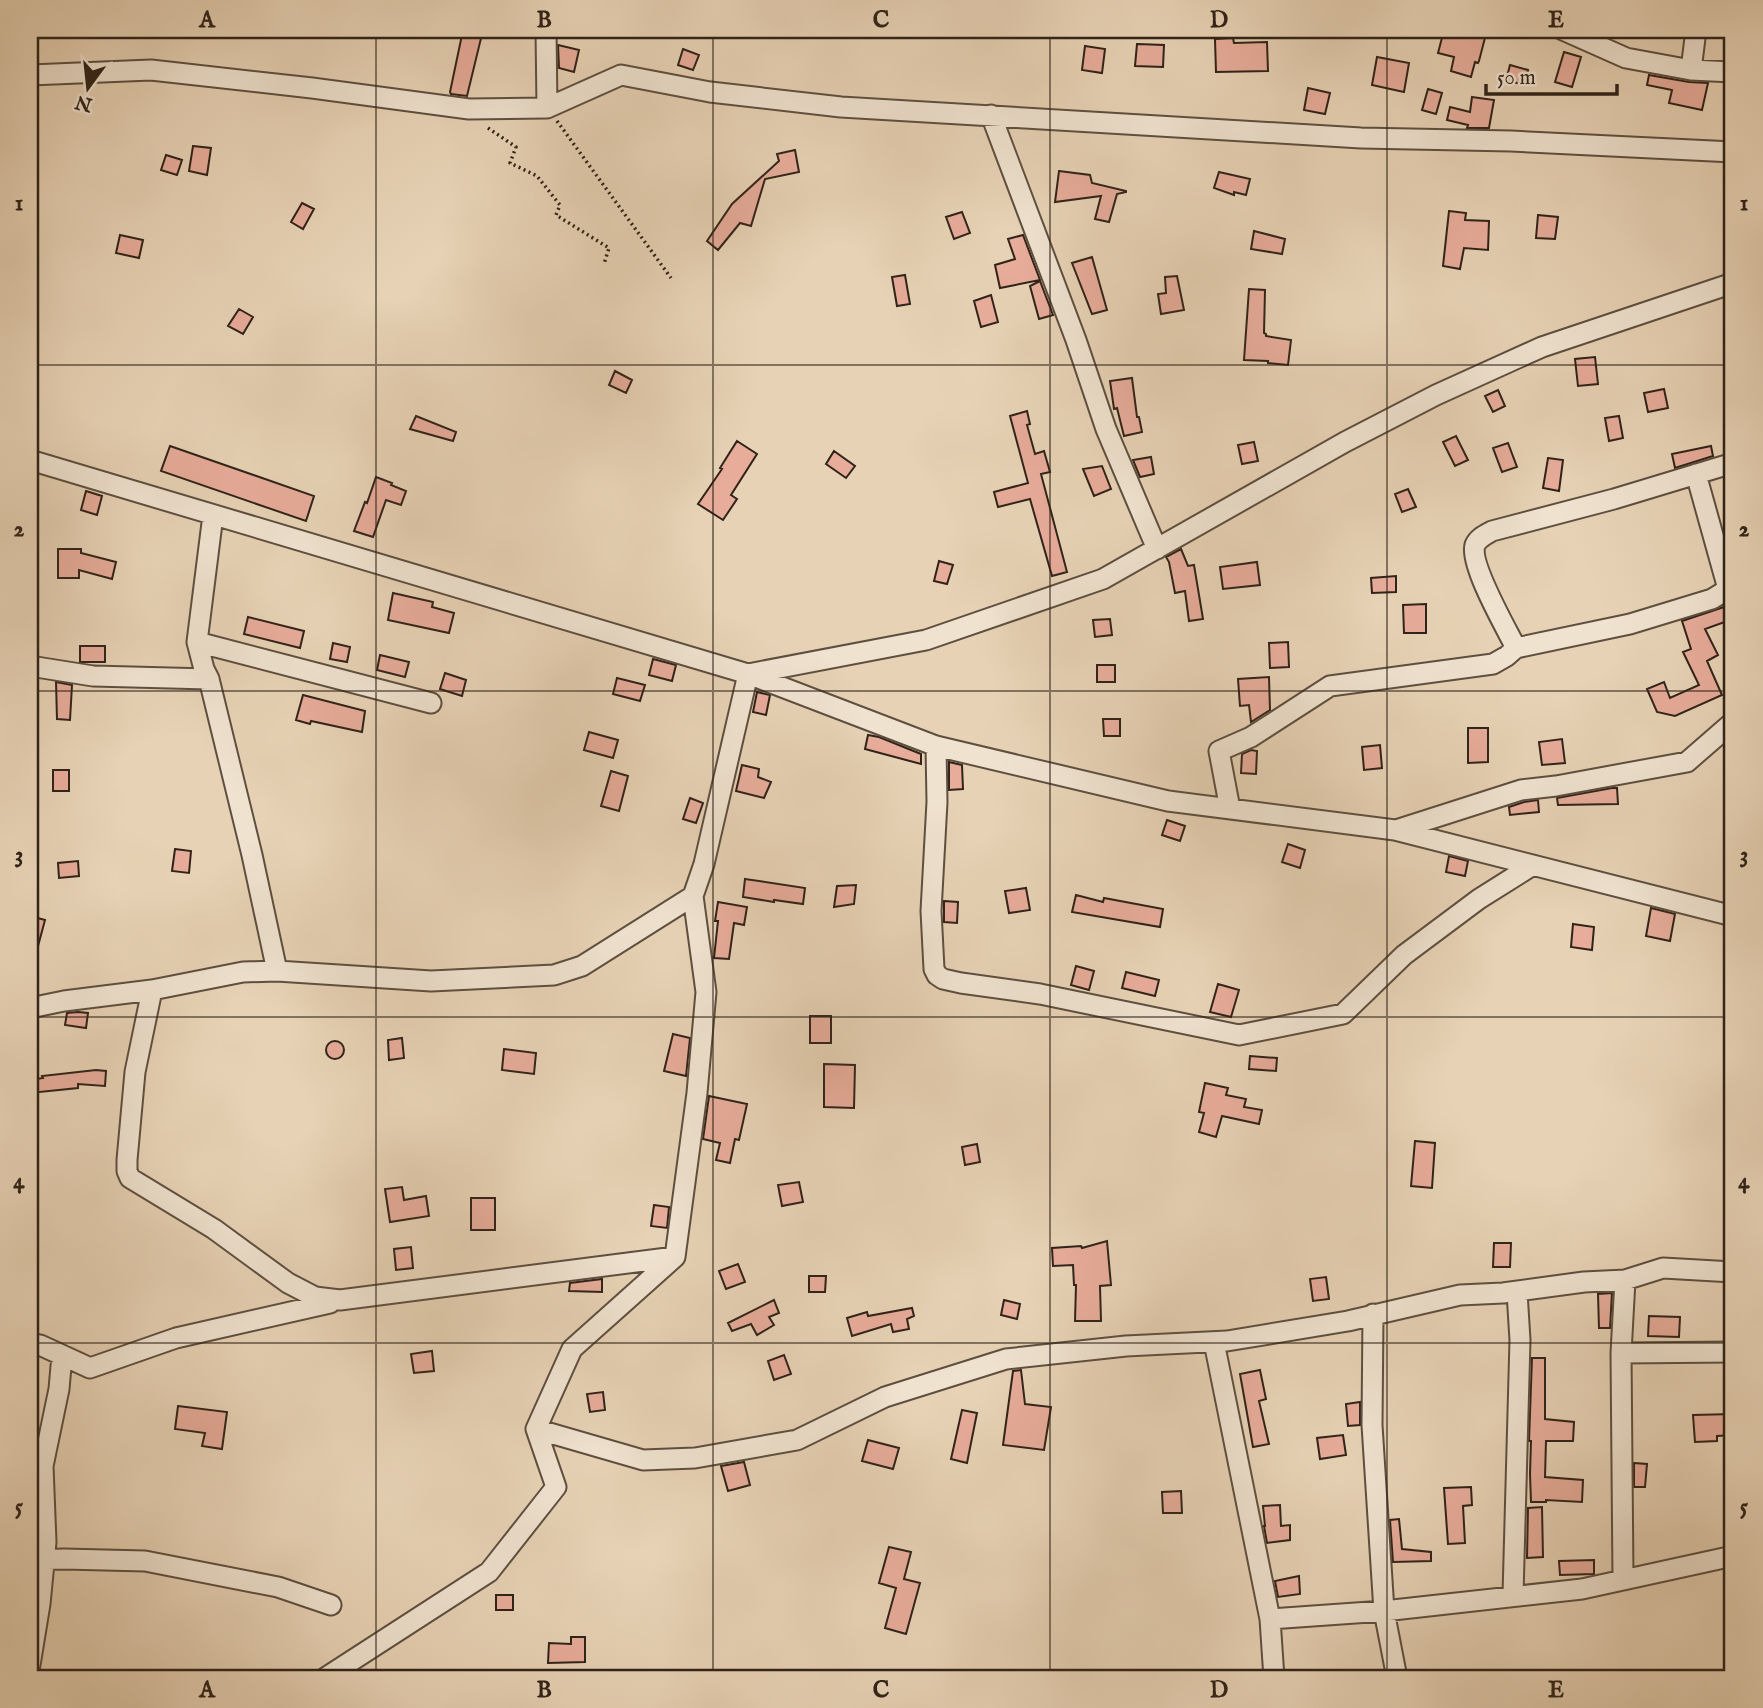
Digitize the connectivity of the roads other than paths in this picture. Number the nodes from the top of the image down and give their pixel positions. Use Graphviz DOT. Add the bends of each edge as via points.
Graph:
graph roads {
  1 [pos="546,30"];
  2 [pos="1563,30"];
  3 [pos="1696,30"];
  4 [pos="1589,36"];
  5 [pos="1691,70"];
  6 [pos="1733,72"];
  7 [pos="30,75"];
  8 [pos="547,108"];
  9 [pos="991,115"];
  10 [pos="1733,152"];
  11 [pos="1733,283"];
  12 [pos="30,460"];
  13 [pos="1733,463"];
  14 [pos="1696,474"];
  15 [pos="213,515"];
  16 [pos="1157,549"];
  17 [pos="1731,588"];
  18 [pos="197,642"];
  19 [pos="1516,648"];
  20 [pos="30,666"];
  21 [pos="748,674"];
  22 [pos="209,679"];
  23 [pos="431,703"];
  24 [pos="1733,722"];
  25 [pos="936,746"];
  26 [pos="1230,809"];
  27 [pos="1395,830"];
  28 [pos="1532,865"];
  29 [pos="693,896"];
  30 [pos="1733,916"];
  31 [pos="277,971"];
  32 [pos="152,990"];
  33 [pos="30,1008"];
  34 [pos="675,1257"];
  35 [pos="1733,1272"];
  36 [pos="1625,1280"];
  37 [pos="1517,1292"];
  38 [pos="348,1299"];
  39 [pos="1373,1314"];
  40 [pos="1214,1342"];
  41 [pos="30,1343"];
  42 [pos="1733,1352"];
  43 [pos="1621,1353"];
  44 [pos="62,1355"];
  45 [pos="536,1429"];
  46 [pos="38,1452"];
  47 [pos="1733,1556"];
  48 [pos="37,1560"];
  49 [pos="1623,1579"];
  50 [pos="1513,1595"];
  51 [pos="331,1605"];
  52 [pos="1384,1611"];
  53 [pos="1270,1619"];
  54 [pos="30,1665"];
  55 [pos="326,1678"];
  56 [pos="1274,1678"];
  57 [pos="1397,1678"];
  1 -- 8 [label="street"];
  2 -- 4 [label="street"];
  3 -- 5 [label="street"];
  4 -- 5 [label="street" via="1626,58"];
  5 -- 6 [label="street"];
  7 -- 8 [label="street" via="150,70 459,108"];
  8 -- 9 [label="street" via="621,75 710,92 841,107"];
  9 -- 10 [label="street" via="1361,138"];
  9 -- 16 [label="street" via="1106,429"];
  11 -- 16 [label="street" via="1542,347 1436,395"];
  12 -- 15 [label="street"];
  13 -- 14 [label="street"];
  14 -- 17 [label="street"];
  14 -- 19 [label="street" via="1492,531 1476,542 1474,553 1483,581"];
  15 -- 18 [label="street"];
  15 -- 21 [label="street"];
  16 -- 21 [label="street" via="1103,579 926,640"];
  17 -- 19 [label="street" via="1712,599 1630,624"];
  18 -- 22 [label="street"];
  18 -- 23 [label="street"];
  19 -- 26 [label="street" via="1493,664 1330,686 1251,737 1219,751"];
  20 -- 22 [label="street" via="93,676"];
  21 -- 25 [label="street"];
  21 -- 29 [label="street"];
  22 -- 31 [label="street"];
  24 -- 27 [label="street" via="1687,762 1521,790"];
  25 -- 26 [label="street" via="1168,801"];
  25 -- 28 [label="street" via="933,969 943,979 961,983 1040,994 1239,1035 1343,1014 1404,956"];
  26 -- 27 [label="street"];
  27 -- 28 [label="street"];
  28 -- 30 [label="street"];
  29 -- 31 [label="street" via="582,966 554,975 431,981"];
  29 -- 34 [label="street" via="706,992"];
  31 -- 32 [label="street" via="243,972"];
  32 -- 33 [label="street"];
  32 -- 38 [label="street" via="135,1072 127,1160 130,1178 214,1229 288,1283 315,1297"];
  34 -- 38 [label="street"];
  34 -- 45 [label="street" via="572,1349"];
  35 -- 36 [label="street" via="1663,1268"];
  36 -- 37 [label="street"];
  36 -- 43 [label="street"];
  37 -- 39 [label="street" via="1460,1296"];
  37 -- 50 [label="street" via="1520,1340"];
  38 -- 44 [label="street" via="176,1338 90,1368"];
  39 -- 40 [label="street"];
  39 -- 52 [label="street" via="1372,1425"];
  40 -- 45 [label="street" via="1006,1359 886,1397 797,1440 695,1458 643,1460"];
  40 -- 53 [label="street"];
  41 -- 44 [label="street"];
  42 -- 43 [label="street"];
  43 -- 49 [label="street"];
  44 -- 46 [label="street" via="59,1389"];
  45 -- 55 [label="street" via="556,1487 489,1572"];
  46 -- 48 [label="street" via="43,1466 46,1542"];
  47 -- 49 [label="street"];
  48 -- 51 [label="street" via="145,1560 278,1587"];
  48 -- 54 [label="street" via="40,1604"];
  49 -- 50 [label="street" via="1581,1589"];
  50 -- 52 [label="street"];
  52 -- 53 [label="street"];
  52 -- 57 [label="street"];
  53 -- 56 [label="street"];
}
